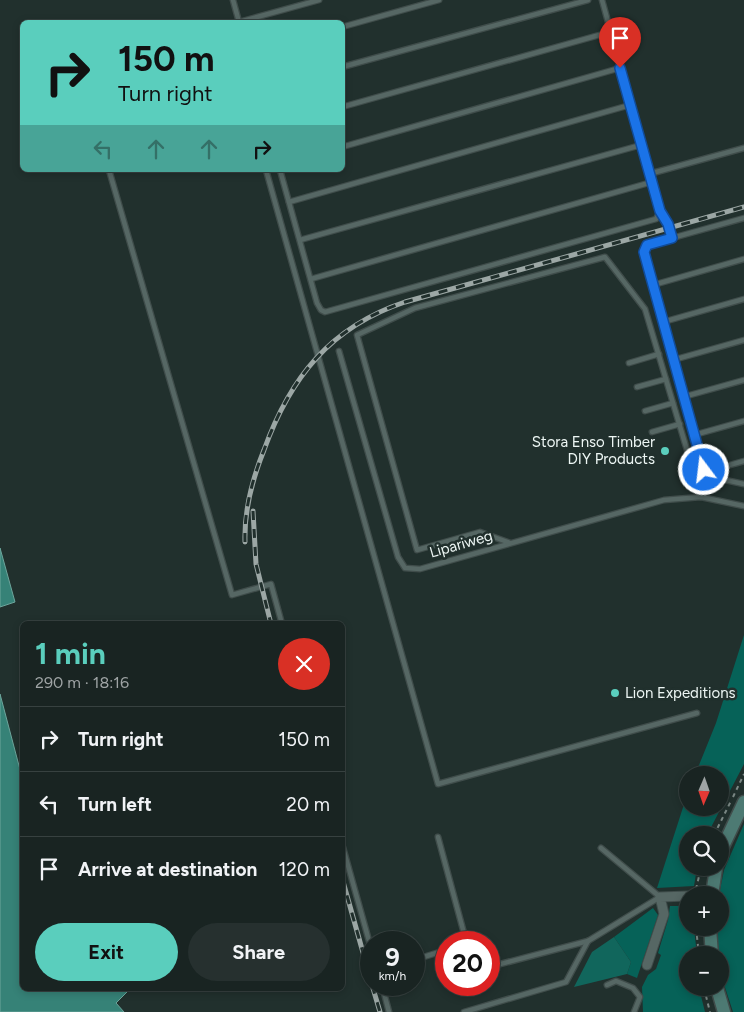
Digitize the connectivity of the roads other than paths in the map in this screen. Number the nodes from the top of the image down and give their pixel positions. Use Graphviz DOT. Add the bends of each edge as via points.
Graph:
graph roads {
  1 [pos="233,0"];
  2 [pos="319,0"];
  3 [pos="440,0"];
  4 [pos="588,0"];
  5 [pos="602,0"];
  6 [pos="238,20"];
  7 [pos="246,20"];
  8 [pos="345,26"];
  9 [pos="610,32"];
  10 [pos="345,66"];
  11 [pos="620,68"];
  12 [pos="345,106"];
  13 [pos="630,106"];
  14 [pos="641,145"];
  15 [pos="345,146"];
  16 [pos="744,148"];
  17 [pos="110,172"];
  18 [pos="267,172"];
  19 [pos="281,172"];
  20 [pos="649,174"];
  21 [pos="652,182"];
  22 [pos="289,202"];
  23 [pos="660,211"];
  24 [pos="744,218"];
  25 [pos="672,238"];
  26 [pos="300,240"];
  27 [pos="744,259"];
  28 [pos="311,279"];
  29 [pos="653,285"];
  30 [pos="744,299"];
  31 [pos="663,322"];
  32 [pos="744,340"];
  33 [pos="339,351"];
  34 [pos="659,354"];
  35 [pos="673,360"];
  36 [pos="629,363"];
  37 [pos="666,379"];
  38 [pos="744,380"];
  39 [pos="637,387"];
  40 [pos="684,397"];
  41 [pos="673,402"];
  42 [pos="645,411"];
  43 [pos="744,421"];
  44 [pos="680,424"];
  45 [pos="652,432"];
  46 [pos="694,435"];
  47 [pos="744,461"];
  48 [pos="705,472"];
  49 [pos="744,484"];
  50 [pos="701,497"];
  51 [pos="744,506"];
  52 [pos="510,543"];
  53 [pos="281,621"];
  54 [pos="697,713"];
  55 [pos="744,802"];
  56 [pos="729,834"];
  57 [pos="438,837"];
  58 [pos="601,848"];
  59 [pos="345,855"];
  60 [pos="679,896"];
  61 [pos="660,897"];
  62 [pos="366,931"];
  63 [pos="463,931"];
  64 [pos="588,941"];
  65 [pos="500,964"];
  66 [pos="647,965"];
  67 [pos="607,985"];
  68 [pos="385,996"];
  69 [pos="719,996"];
  70 [pos="389,1012"];
  71 [pos="464,1012"];
  72 [pos="634,1012"];
  73 [pos="724,1012"];
  1 -- 6 [label="lane"];
  2 -- 7 [label="lane"];
  3 -- 8 [label="lane"];
  4 -- 10 [label="lane"];
  5 -- 9 [label="lane"];
  9 -- 11 [label="lane"];
  9 -- 12 [label="lane"];
  11 -- 13 [label="lane"];
  11 -- 15 [label="lane"];
  13 -- 14 [label="lane"];
  13 -- 22 [label="lane"];
  14 -- 20 [label="lane"];
  14 -- 26 [label="lane"];
  16 -- 20 [label="lane"];
  17 -- 53 [label="lane" via="232,595 271,584"];
  18 -- 54 [label="lane" via="438,784"];
  19 -- 22 [label="lane"];
  20 -- 21 [label="lane"];
  21 -- 23 [label="lane"];
  21 -- 28 [label="lane"];
  22 -- 26 [label="lane"];
  23 -- 25 [label="lane"];
  23 -- 28 [label="lane" via="656,220 326,312 317,302"];
  24 -- 25 [label="lane"];
  25 -- 29 [label="lane" via="647,245 644,252"];
  26 -- 28 [label="lane"];
  27 -- 29 [label="lane"];
  29 -- 31 [label="lane"];
  30 -- 31 [label="lane"];
  31 -- 35 [label="lane"];
  32 -- 35 [label="lane"];
  33 -- 52 [label="lane, Lipariweg" via="398,557 405,568 420,568"];
  34 -- 36 [label="lane"];
  34 -- 37 [label="lane"];
  34 -- 52 [label="lane" via="645,310 605,256 415,308 357,335 417,550 480,532"];
  35 -- 40 [label="lane"];
  37 -- 39 [label="lane"];
  37 -- 41 [label="lane"];
  38 -- 40 [label="lane"];
  40 -- 46 [label="lane"];
  41 -- 42 [label="lane"];
  41 -- 44 [label="lane"];
  43 -- 46 [label="lane"];
  44 -- 45 [label="lane"];
  44 -- 50 [label="lane"];
  46 -- 48 [label="lane"];
  47 -- 48 [label="lane"];
  48 -- 49 [label="lane" via="707,476"];
  50 -- 51 [label="lane, Lipariweg"];
  50 -- 52 [label="lane, Lipariweg" via="664,500"];
  55 -- 56 [label="street"];
  57 -- 63 [label="lane"];
  58 -- 61 [label="lane"];
  59 -- 62 [label="lane"];
  60 -- 61 [label="street"];
  61 -- 64 [label="lane"];
  61 -- 66 [label="street" via="664,914"];
  64 -- 65 [label="lane"];
  64 -- 71 [label="lane" via="566,982"];
  67 -- 72 [label="lane" via="616,981 633,988 640,997"];
  68 -- 70 [label="lane"];
  69 -- 73 [label="street"];
}
